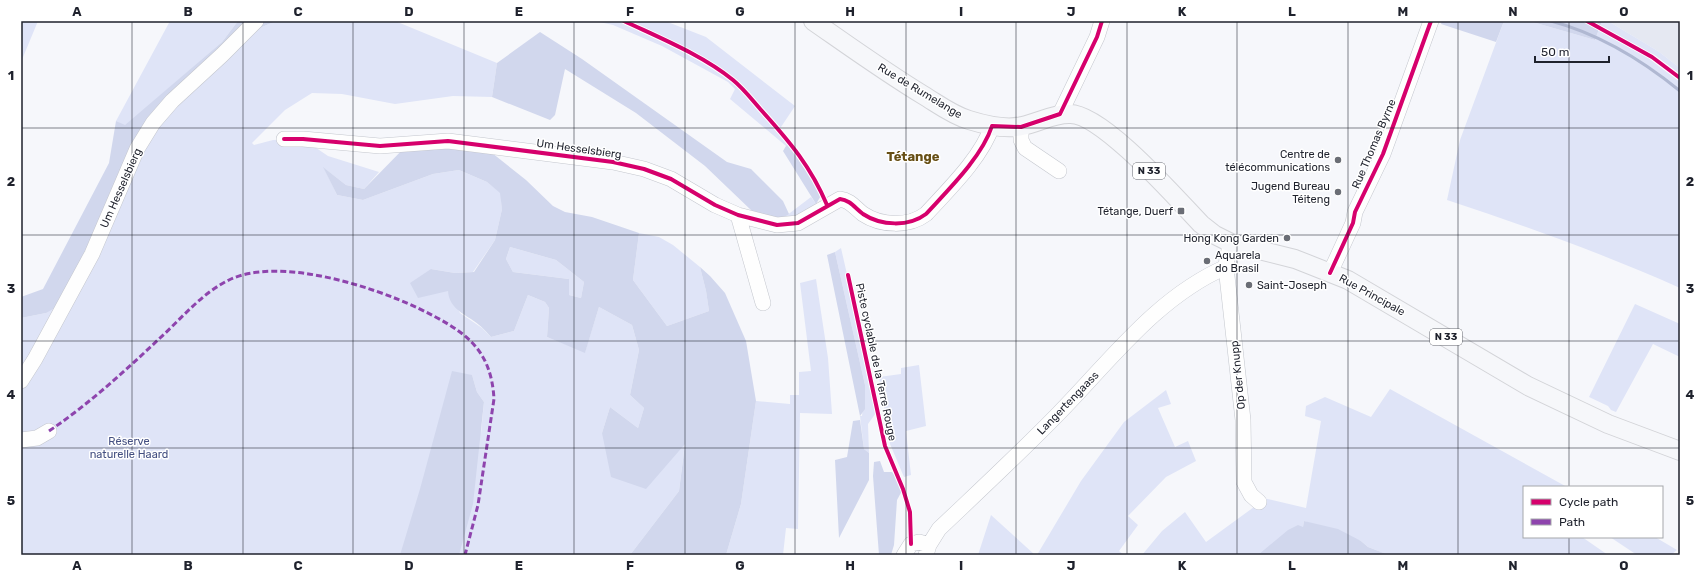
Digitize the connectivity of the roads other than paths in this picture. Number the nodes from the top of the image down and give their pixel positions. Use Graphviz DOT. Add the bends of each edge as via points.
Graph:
graph roads {
  1 [pos="256,21"];
  2 [pos="813,21"];
  3 [pos="1102,21"];
  4 [pos="1431,21"];
  5 [pos="1060,114"];
  6 [pos="992,126"];
  7 [pos="1021,127"];
  8 [pos="284,139"];
  9 [pos="1059,171"];
  10 [pos="738,215"];
  11 [pos="1231,243"];
  12 [pos="1226,267"];
  13 [pos="1330,273"];
  14 [pos="763,303"];
  15 [pos="21,381"];
  16 [pos="49,431"];
  17 [pos="21,440"];
  18 [pos="1680,451"];
  19 [pos="1259,502"];
  20 [pos="928,550"];
  21 [pos="904,555"];
  1 -- 15 [label="street, Um Hesselsbierg" via="172,101 136,149 92,254 36,359"];
  2 -- 6 [label="main road, Rue de Rumelange / N 33" via="906,85 952,113"];
  3 -- 5 [label="street" via="1097,37"];
  4 -- 13 [label="street, Rue Thomas Byrne" via="1383,154"];
  5 -- 7 [label="main road, Rue de Rumelange / N 33"];
  5 -- 11 [label="main road, Rue Principale / N 33" via="1082,115 1115,137 1201,224"];
  6 -- 7 [label="main road, Rue de Rumelange / N 33"];
  6 -- 10 [label="street, Um Hesselsbierg" via="986,140 964,172 919,219 884,223 864,214 845,199 840,199 798,223 777,225"];
  7 -- 9 [label="street" via="1021,140 1025,148"];
  8 -- 10 [label="street, Um Hesselsbierg" via="365,146 448,141 612,162 644,169 671,179 715,205"];
  10 -- 14 [label="street"];
  11 -- 12 [label="street, Op der Knupp"];
  11 -- 13 [label="main road, Rue Principale / N 33" via="1295,259"];
  12 -- 19 [label="street, Op der Knupp" via="1243,420 1244,482 1251,495"];
  12 -- 20 [label="street, Langertengaass" via="1208,275 1170,300 940,529"];
  13 -- 18 [label="main road, Rue Principale / N 33" via="1348,280 1528,386 1608,424"];
  16 -- 17 [label="street" via="37,438"];
  20 -- 21 [label="street" via="919,542 911,544"];
}
